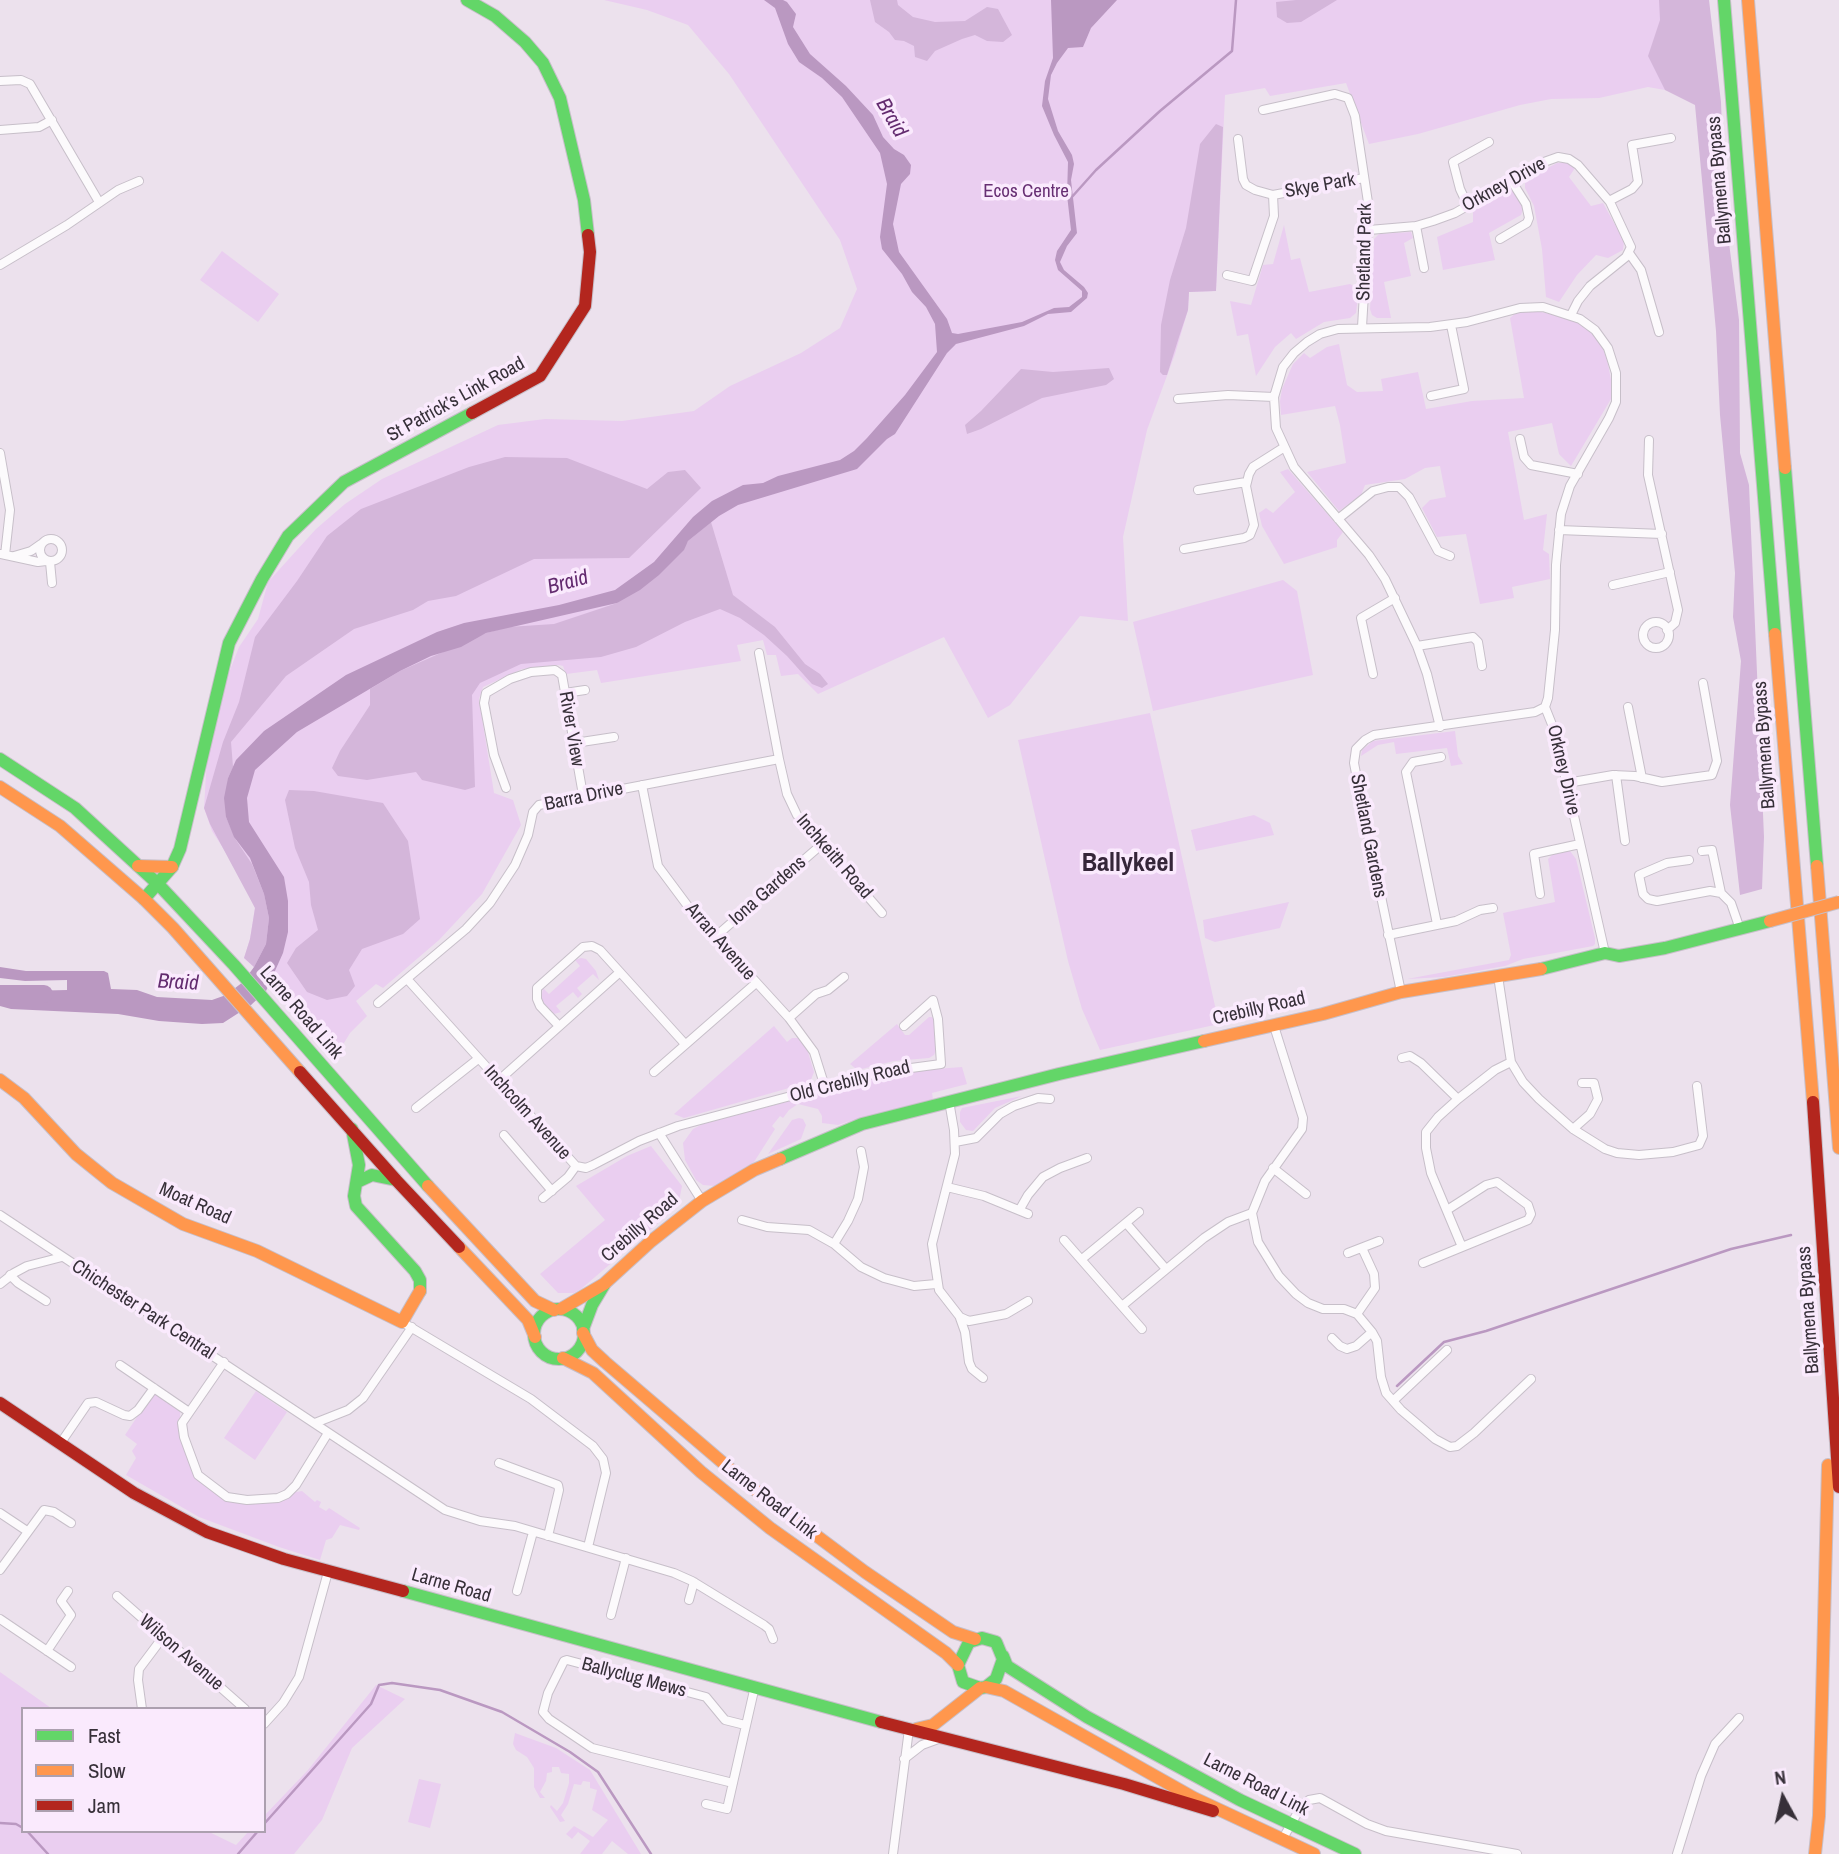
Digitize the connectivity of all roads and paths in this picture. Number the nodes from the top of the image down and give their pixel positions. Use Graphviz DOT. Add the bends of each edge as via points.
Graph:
graph roads {
  1 [pos="467,0"];
  2 [pos="1724,0"];
  3 [pos="1748,0"];
  4 [pos="0,81"];
  5 [pos="1263,110"];
  6 [pos="51,120"];
  7 [pos="0,130"];
  8 [pos="1671,138"];
  9 [pos="1238,139"];
  10 [pos="1489,142"];
  11 [pos="1364,178"];
  12 [pos="1511,180"];
  13 [pos="139,181"];
  14 [pos="1273,195"];
  15 [pos="1609,201"];
  16 [pos="99,202"];
  17 [pos="1468,205"];
  18 [pos="1416,226"];
  19 [pos="1369,230"];
  20 [pos="1500,239"];
  21 [pos="1629,253"];
  22 [pos="3,264"];
  23 [pos="1424,268"];
  24 [pos="1227,275"];
  25 [pos="1571,315"];
  26 [pos="1451,325"];
  27 [pos="1362,327"];
  28 [pos="1659,332"];
  29 [pos="1431,396"];
  30 [pos="1274,397"];
  31 [pos="1178,399"];
  32 [pos="1520,439"];
  33 [pos="1648,440"];
  34 [pos="1283,448"];
  35 [pos="0,453"];
  36 [pos="1578,474"];
  37 [pos="1246,482"];
  38 [pos="1198,490"];
  39 [pos="1338,520"];
  40 [pos="1559,530"];
  41 [pos="1662,534"];
  42 [pos="41,544"];
  43 [pos="1184,549"];
  44 [pos="6,555"];
  45 [pos="1450,556"];
  46 [pos="48,561"];
  47 [pos="1670,572"];
  48 [pos="52,583"];
  49 [pos="1613,585"];
  50 [pos="1395,598"];
  51 [pos="1667,630"];
  52 [pos="1417,646"];
  53 [pos="759,653"];
  54 [pos="1482,666"];
  55 [pos="1373,674"];
  56 [pos="1703,683"];
  57 [pos="585,690"];
  58 [pos="565,693"];
  59 [pos="1545,707"];
  60 [pos="1628,707"];
  61 [pos="1440,727"];
  62 [pos="614,737"];
  63 [pos="575,743"];
  64 [pos="1441,757"];
  65 [pos="779,759"];
  66 [pos="0,760"];
  67 [pos="1616,775"];
  68 [pos="1642,778"];
  69 [pos="1567,783"];
  70 [pos="642,785"];
  71 [pos="0,787"];
  72 [pos="506,788"];
  73 [pos="583,795"];
  74 [pos="1625,841"];
  75 [pos="1580,844"];
  76 [pos="821,845"];
  77 [pos="1702,851"];
  78 [pos="1689,860"];
  79 [pos="138,866"];
  80 [pos="172,867"];
  81 [pos="158,884"];
  82 [pos="1721,893"];
  83 [pos="1540,894"];
  84 [pos="144,899"];
  85 [pos="1839,902"];
  86 [pos="1493,908"];
  87 [pos="882,913"];
  88 [pos="1437,924"];
  89 [pos="1740,929"];
  90 [pos="1388,935"];
  91 [pos="715,937"];
  92 [pos="1605,953"];
  93 [pos="620,972"];
  94 [pos="1498,976"];
  95 [pos="845,977"];
  96 [pos="408,980"];
  97 [pos="756,983"];
  98 [pos="1401,992"];
  99 [pos="378,1003"];
  100 [pos="789,1018"];
  101 [pos="559,1026"];
  102 [pos="904,1026"];
  103 [pos="1274,1026"];
  104 [pos="685,1045"];
  105 [pos="1402,1058"];
  106 [pos="478,1059"];
  107 [pos="1511,1062"];
  108 [pos="654,1072"];
  109 [pos="0,1080"];
  110 [pos="498,1081"];
  111 [pos="1582,1083"];
  112 [pos="1697,1086"];
  113 [pos="825,1087"];
  114 [pos="1051,1099"];
  115 [pos="1458,1099"];
  116 [pos="949,1101"];
  117 [pos="416,1108"];
  118 [pos="352,1129"];
  119 [pos="1573,1129"];
  120 [pos="659,1133"];
  121 [pos="504,1135"];
  122 [pos="955,1142"];
  123 [pos="1839,1148"];
  124 [pos="861,1151"];
  125 [pos="1087,1158"];
  126 [pos="576,1166"];
  127 [pos="1273,1168"];
  128 [pos="396,1180"];
  129 [pos="357,1182"];
  130 [pos="947,1188"];
  131 [pos="552,1191"];
  132 [pos="1306,1194"];
  133 [pos="543,1198"];
  134 [pos="702,1201"];
  135 [pos="1447,1210"];
  136 [pos="1139,1212"];
  137 [pos="1252,1213"];
  138 [pos="0,1215"];
  139 [pos="742,1220"];
  140 [pos="1126,1223"];
  141 [pos="1064,1240"];
  142 [pos="1379,1241"];
  143 [pos="834,1244"];
  144 [pos="1462,1247"];
  145 [pos="1362,1248"];
  146 [pos="1348,1253"];
  147 [pos="62,1257"];
  148 [pos="1082,1259"];
  149 [pos="1423,1263"];
  150 [pos="1166,1269"];
  151 [pos="1826,1273"];
  152 [pos="10,1275"];
  153 [pos="0,1284"];
  154 [pos="604,1284"];
  155 [pos="936,1284"];
  156 [pos="46,1301"];
  157 [pos="1028,1301"];
  158 [pos="1122,1306"];
  159 [pos="558,1309"];
  160 [pos="1357,1314"];
  161 [pos="960,1317"];
  162 [pos="407,1324"];
  163 [pos="1142,1329"];
  164 [pos="583,1331"];
  165 [pos="1372,1332"];
  166 [pos="535,1338"];
  167 [pos="1332,1338"];
  168 [pos="1447,1350"];
  169 [pos="563,1358"];
  170 [pos="224,1362"];
  171 [pos="120,1365"];
  172 [pos="983,1378"];
  173 [pos="1531,1379"];
  174 [pos="154,1388"];
  175 [pos="1393,1401"];
  176 [pos="0,1403"];
  177 [pos="189,1412"];
  178 [pos="315,1423"];
  179 [pos="328,1433"];
  180 [pos="60,1444"];
  181 [pos="499,1463"];
  182 [pos="1839,1487"];
  183 [pos="0,1513"];
  184 [pos="71,1523"];
  185 [pos="27,1531"];
  186 [pos="533,1532"];
  187 [pos="548,1536"];
  188 [pos="588,1547"];
  189 [pos="626,1558"];
  190 [pos="0,1570"];
  191 [pos="328,1572"];
  192 [pos="694,1582"];
  193 [pos="68,1591"];
  194 [pos="517,1591"];
  195 [pos="117,1597"];
  196 [pos="689,1600"];
  197 [pos="611,1615"];
  198 [pos="0,1619"];
  199 [pos="163,1637"];
  200 [pos="773,1639"];
  201 [pos="975,1639"];
  202 [pos="47,1651"];
  203 [pos="1003,1656"];
  204 [pos="71,1667"];
  205 [pos="959,1669"];
  206 [pos="755,1686"];
  207 [pos="983,1688"];
  208 [pos="142,1707"];
  209 [pos="243,1707"];
  210 [pos="954,1708"];
  211 [pos="1739,1718"];
  212 [pos="266,1722"];
  213 [pos="745,1725"];
  214 [pos="911,1730"];
  215 [pos="940,1738"];
  216 [pos="904,1759"];
  217 [pos="733,1783"];
  218 [pos="706,1804"];
  219 [pos="1233,1816"];
  220 [pos="1290,1824"];
  221 [pos="1282,1840"];
  222 [pos="893,1854"];
  223 [pos="1314,1854"];
  224 [pos="1355,1854"];
  225 [pos="1517,1854"];
  226 [pos="1677,1854"];
  227 [pos="1815,1854"];
  1 -- 80 [label="main road, St Patrick’s Link Road" via="525,42 543,63 560,98 589,239 585,306 540,376 344,482 288,536 225,655"];
  2 -- 151 [label="main road, Ballymena Bypass"];
  3 -- 123 [label="main road"];
  4 -- 6 [label="street" via="30,84"];
  5 -- 11 [label="street, Skye Park" via="1335,94 1349,98"];
  6 -- 7 [label="street" via="39,127"];
  6 -- 16 [label="street"];
  8 -- 15 [label="street" via="1632,145 1638,182"];
  9 -- 14 [label="street, Skye Park" via="1245,184"];
  10 -- 17 [label="street" via="1453,162"];
  11 -- 14 [label="street, Skye Park"];
  11 -- 19 [label="street, Shetland Park"];
  12 -- 15 [label="street, Orkney Drive" via="1544,162 1565,158 1578,165"];
  12 -- 17 [label="street, Orkney Drive"];
  12 -- 20 [label="street" via="1529,218"];
  13 -- 16 [label="street"];
  14 -- 24 [label="street, Skye Park" via="1274,216 1252,281"];
  15 -- 21 [label="street, Orkney Drive" via="1630,243"];
  16 -- 22 [label="street"];
  17 -- 18 [label="street, Orkney Drive"];
  18 -- 19 [label="street, Orkney Drive"];
  18 -- 23 [label="street"];
  19 -- 27 [label="street, Shetland Park"];
  21 -- 25 [label="street" via="1590,286"];
  21 -- 28 [label="street, Orkney Drive" via="1641,270"];
  25 -- 26 [label="street" via="1528,307"];
  25 -- 36 [label="street, Orkney Drive" via="1595,330 1608,348 1617,385 1613,410"];
  26 -- 27 [label="street"];
  26 -- 29 [label="street" via="1464,389"];
  27 -- 30 [label="street" via="1326,332 1299,348 1283,367"];
  30 -- 31 [label="street"];
  30 -- 34 [label="street"];
  32 -- 36 [label="street" via="1531,465"];
  33 -- 41 [label="street" via="1648,475"];
  34 -- 37 [label="street" via="1253,467"];
  34 -- 39 [label="street"];
  35 -- 44 [label="street" via="10,510"];
  36 -- 40 [label="street, Orkney Drive" via="1564,500"];
  37 -- 38 [label="street"];
  37 -- 43 [label="street" via="1254,524 1251,533"];
  39 -- 45 [label="street" via="1373,491 1399,487 1438,551"];
  39 -- 50 [label="street" via="1374,561"];
  40 -- 41 [label="street"];
  40 -- 59 [label="street, Orkney Drive" via="1555,630"];
  41 -- 47 [label="street"];
  42 -- 44 [label="street" via="31,551"];
  42 -- 46 [label="street" via="40,552"];
  42 -- 46 [label="street" via="51,539 61,544 60,558"];
  44 -- 46 [label="street"];
  46 -- 48 [label="street"];
  47 -- 49 [label="street"];
  47 -- 51 [label="street" via="1678,613"];
  50 -- 52 [label="street"];
  50 -- 55 [label="street" via="1361,619"];
  52 -- 54 [label="street" via="1473,637"];
  52 -- 61 [label="street"];
  53 -- 65 [label="street"];
  56 -- 68 [label="street" via="1716,759 1713,774 1662,782"];
  57 -- 58 [label="street"];
  58 -- 63 [label="street, River View"];
  58 -- 72 [label="street, River View" via="561,673 551,670 510,679 486,693 494,755"];
  59 -- 61 [label="street, Shetland Gardens"];
  59 -- 69 [label="street, Orkney Drive"];
  60 -- 68 [label="street"];
  61 -- 90 [label="street, Shetland Gardens" via="1373,736 1354,753"];
  62 -- 63 [label="street"];
  63 -- 73 [label="street, River View"];
  64 -- 88 [label="street" via="1413,762 1406,770"];
  65 -- 70 [label="street, Barra Drive"];
  65 -- 76 [label="street, Inchkeith Road" via="792,807"];
  66 -- 79 [label="main road, Larne Road Link" via="75,808"];
  67 -- 68 [label="street"];
  67 -- 69 [label="street"];
  67 -- 74 [label="street"];
  69 -- 75 [label="street, Orkney Drive"];
  70 -- 73 [label="street, Barra Drive"];
  70 -- 91 [label="street, Arran Avenue" via="658,866"];
  71 -- 84 [label="main road, Larne Road Link" via="60,826"];
  73 -- 96 [label="street, Barra Drive" via="536,807 515,865 490,903"];
  75 -- 83 [label="street" via="1534,854"];
  75 -- 92 [label="street, Orkney Drive"];
  76 -- 87 [label="street, Inchkeith Road"];
  76 -- 91 [label="street, Iona Gardens"];
  77 -- 82 [label="street" via="1712,850"];
  78 -- 82 [label="street" via="1639,875 1643,894 1657,901"];
  79 -- 80 [label="main road"];
  79 -- 81 [label="main road, Larne Road Link"];
  80 -- 81 [label="main road"];
  81 -- 84 [label="main road"];
  81 -- 159 [label="main road, Larne Road Link" via="510,1275 535,1301"];
  82 -- 89 [label="street" via="1731,903"];
  84 -- 118 [label="main road, Larne Road Link"];
  85 -- 89 [label="main road, Crebilly Road, bridge"];
  86 -- 88 [label="street"];
  88 -- 90 [label="street"];
  89 -- 92 [label="main road, Crebilly Road" via="1619,956"];
  90 -- 98 [label="street, Shetland Gardens"];
  91 -- 97 [label="street, Arran Avenue"];
  92 -- 94 [label="main road, Crebilly Road" via="1557,967"];
  93 -- 101 [label="street"];
  93 -- 101 [label="street" via="600,950 588,946 541,984 537,1000"];
  93 -- 104 [label="street"];
  94 -- 98 [label="main road, Crebilly Road"];
  94 -- 107 [label="street"];
  95 -- 100 [label="street"];
  96 -- 99 [label="street, Barra Drive"];
  96 -- 106 [label="street, Inchcolm Avenue"];
  97 -- 100 [label="street, Arran Avenue"];
  97 -- 104 [label="street"];
  98 -- 103 [label="main road, Crebilly Road"];
  100 -- 113 [label="street, Arran Avenue" via="814,1052"];
  101 -- 110 [label="street"];
  102 -- 113 [label="street, Old Crebilly Road" via="933,1000 941,1064 897,1068"];
  103 -- 116 [label="main road, Crebilly Road"];
  103 -- 127 [label="street" via="1303,1118 1302,1129"];
  104 -- 108 [label="street"];
  105 -- 115 [label="street" via="1410,1056 1421,1063"];
  106 -- 110 [label="street, Inchcolm Avenue"];
  106 -- 117 [label="street, Inchcolm Avenue"];
  107 -- 115 [label="street"];
  107 -- 119 [label="street" via="1539,1100"];
  109 -- 162 [label="main road, Moat Road" via="112,1183 183,1224 257,1251"];
  110 -- 126 [label="street, Inchcolm Avenue"];
  111 -- 119 [label="street" via="1594,1083 1598,1099"];
  112 -- 119 [label="street" via="1703,1136 1694,1147 1629,1155 1605,1149"];
  113 -- 120 [label="street, Old Crebilly Road"];
  114 -- 122 [label="street" via="1014,1106 976,1138"];
  115 -- 135 [label="street" via="1431,1124 1426,1136 1427,1160"];
  116 -- 122 [label="street"];
  116 -- 134 [label="main road, Crebilly Road" via="862,1124 822,1140 754,1170"];
  118 -- 128 [label="main road, Larne Road Link"];
  118 -- 129 [label="main road" via="358,1154"];
  120 -- 126 [label="street" via="586,1168"];
  120 -- 134 [label="street, Crebilly Road"];
  121 -- 131 [label="street"];
  122 -- 130 [label="street"];
  124 -- 143 [label="street" via="864,1167 858,1199"];
  125 -- 130 [label="street" via="1044,1177 1032,1188 1024,1212"];
  126 -- 131 [label="street"];
  127 -- 132 [label="street"];
  127 -- 137 [label="street"];
  128 -- 129 [label="main road" via="372,1175"];
  128 -- 166 [label="main road, Larne Road Link" via="528,1320"];
  129 -- 162 [label="main road" via="357,1208 419,1276 419,1294"];
  130 -- 155 [label="street" via="932,1244"];
  131 -- 133 [label="street"];
  134 -- 154 [label="main road, Crebilly Road"];
  135 -- 144 [label="street"];
  135 -- 144 [label="street" via="1497,1182 1531,1209 1528,1220"];
  136 -- 140 [label="street"];
  137 -- 150 [label="street" via="1228,1222"];
  137 -- 160 [label="street" via="1265,1255 1296,1294 1322,1309"];
  138 -- 147 [label="street, Chichester Park Central"];
  139 -- 143 [label="street" via="804,1229"];
  140 -- 148 [label="street"];
  140 -- 150 [label="street"];
  141 -- 148 [label="street"];
  142 -- 145 [label="street"];
  143 -- 155 [label="street" via="861,1267 884,1278 914,1286"];
  144 -- 149 [label="street"];
  145 -- 146 [label="street"];
  145 -- 160 [label="street" via="1375,1288"];
  147 -- 152 [label="street, Chichester Park Central"];
  147 -- 170 [label="street, Chichester Park Central"];
  148 -- 158 [label="street"];
  150 -- 158 [label="street"];
  151 -- 182 [label="main road, Ballymena Bypass"];
  151 -- 227 [label="main road" via="1830,1409"];
  152 -- 153 [label="street, Chichester Park Central"];
  152 -- 156 [label="street"];
  154 -- 159 [label="main road, Crebilly Road"];
  154 -- 164 [label="main road, Crebilly Road"];
  155 -- 161 [label="street"];
  157 -- 161 [label="street" via="1010,1313 990,1318 969,1321"];
  158 -- 163 [label="street"];
  159 -- 164 [label="main road" via="574,1314"];
  159 -- 166 [label="main road" via="547,1312 537,1323"];
  160 -- 165 [label="street"];
  161 -- 172 [label="street" via="969,1362"];
  162 -- 178 [label="street" via="363,1398 348,1410"];
  162 -- 188 [label="street, Moat Road" via="531,1399 593,1446 607,1473"];
  164 -- 169 [label="main road" via="577,1351"];
  164 -- 201 [label="main road, Larne Road Link" via="592,1350 750,1486 953,1632"];
  165 -- 167 [label="street" via="1352,1348 1343,1348"];
  165 -- 175 [label="street" via="1381,1377"];
  166 -- 169 [label="main road" via="548,1356"];
  168 -- 175 [label="street"];
  169 -- 205 [label="main road, Larne Road Link" via="593,1373 770,1528 946,1653"];
  170 -- 177 [label="street, Chichester Park Central"];
  170 -- 178 [label="street, Chichester Park Central"];
  171 -- 174 [label="street"];
  173 -- 175 [label="street" via="1457,1446 1435,1439"];
  174 -- 177 [label="street"];
  174 -- 180 [label="street" via="132,1415 88,1403"];
  176 -- 180 [label="main road, Larne Road"];
  177 -- 179 [label="street" via="183,1432 196,1472 234,1499 287,1494"];
  178 -- 179 [label="street"];
  179 -- 186 [label="street" via="445,1510"];
  180 -- 191 [label="main road, Larne Road" via="134,1493 207,1532"];
  181 -- 187 [label="street" via="558,1486"];
  183 -- 185 [label="street"];
  184 -- 185 [label="street" via="44,1510"];
  185 -- 190 [label="street"];
  186 -- 187 [label="street"];
  186 -- 194 [label="street"];
  187 -- 188 [label="street"];
  188 -- 189 [label="street"];
  189 -- 192 [label="street"];
  189 -- 197 [label="street"];
  191 -- 206 [label="main road, Larne Road"];
  191 -- 212 [label="street" via="299,1677"];
  192 -- 196 [label="street"];
  192 -- 200 [label="street" via="764,1625"];
  193 -- 202 [label="street" via="61,1601 71,1615"];
  195 -- 199 [label="street, Wilson Avenue"];
  198 -- 202 [label="street"];
  199 -- 208 [label="street" via="139,1669"];
  199 -- 209 [label="street, Wilson Avenue"];
  201 -- 203 [label="main road" via="996,1643"];
  201 -- 205 [label="main road" via="965,1647"];
  202 -- 204 [label="street"];
  203 -- 207 [label="main road" via="996,1679"];
  203 -- 220 [label="main road, Larne Road Link" via="1007,1666 1087,1717"];
  205 -- 207 [label="main road" via="967,1685"];
  205 -- 210 [label="main road"];
  206 -- 213 [label="street"];
  206 -- 214 [label="main road, Larne Road"];
  207 -- 210 [label="main road"];
  207 -- 219 [label="main road, Larne Road Link" via="1004,1691"];
  210 -- 214 [label="main road" via="933,1725"];
  210 -- 215 [label="main road"];
  211 -- 226 [label="street" via="1715,1744"];
  213 -- 217 [label="street"];
  213 -- 217 [label="street, Ballyclug Mews" via="725,1720 706,1697 567,1660 548,1693 543,1713 592,1748"];
  214 -- 215 [label="main road, Larne Road"];
  214 -- 216 [label="street"];
  215 -- 216 [label="street"];
  215 -- 219 [label="main road, Larne Road"];
  216 -- 222 [label="street"];
  217 -- 218 [label="street" via="727,1809"];
  219 -- 221 [label="main road, Larne Road Link"];
  220 -- 221 [label="street"];
  220 -- 224 [label="main road, Larne Road Link"];
  220 -- 225 [label="street" via="1302,1805 1320,1798 1386,1830"];
  221 -- 223 [label="main road, Larne Road Link"];
}
